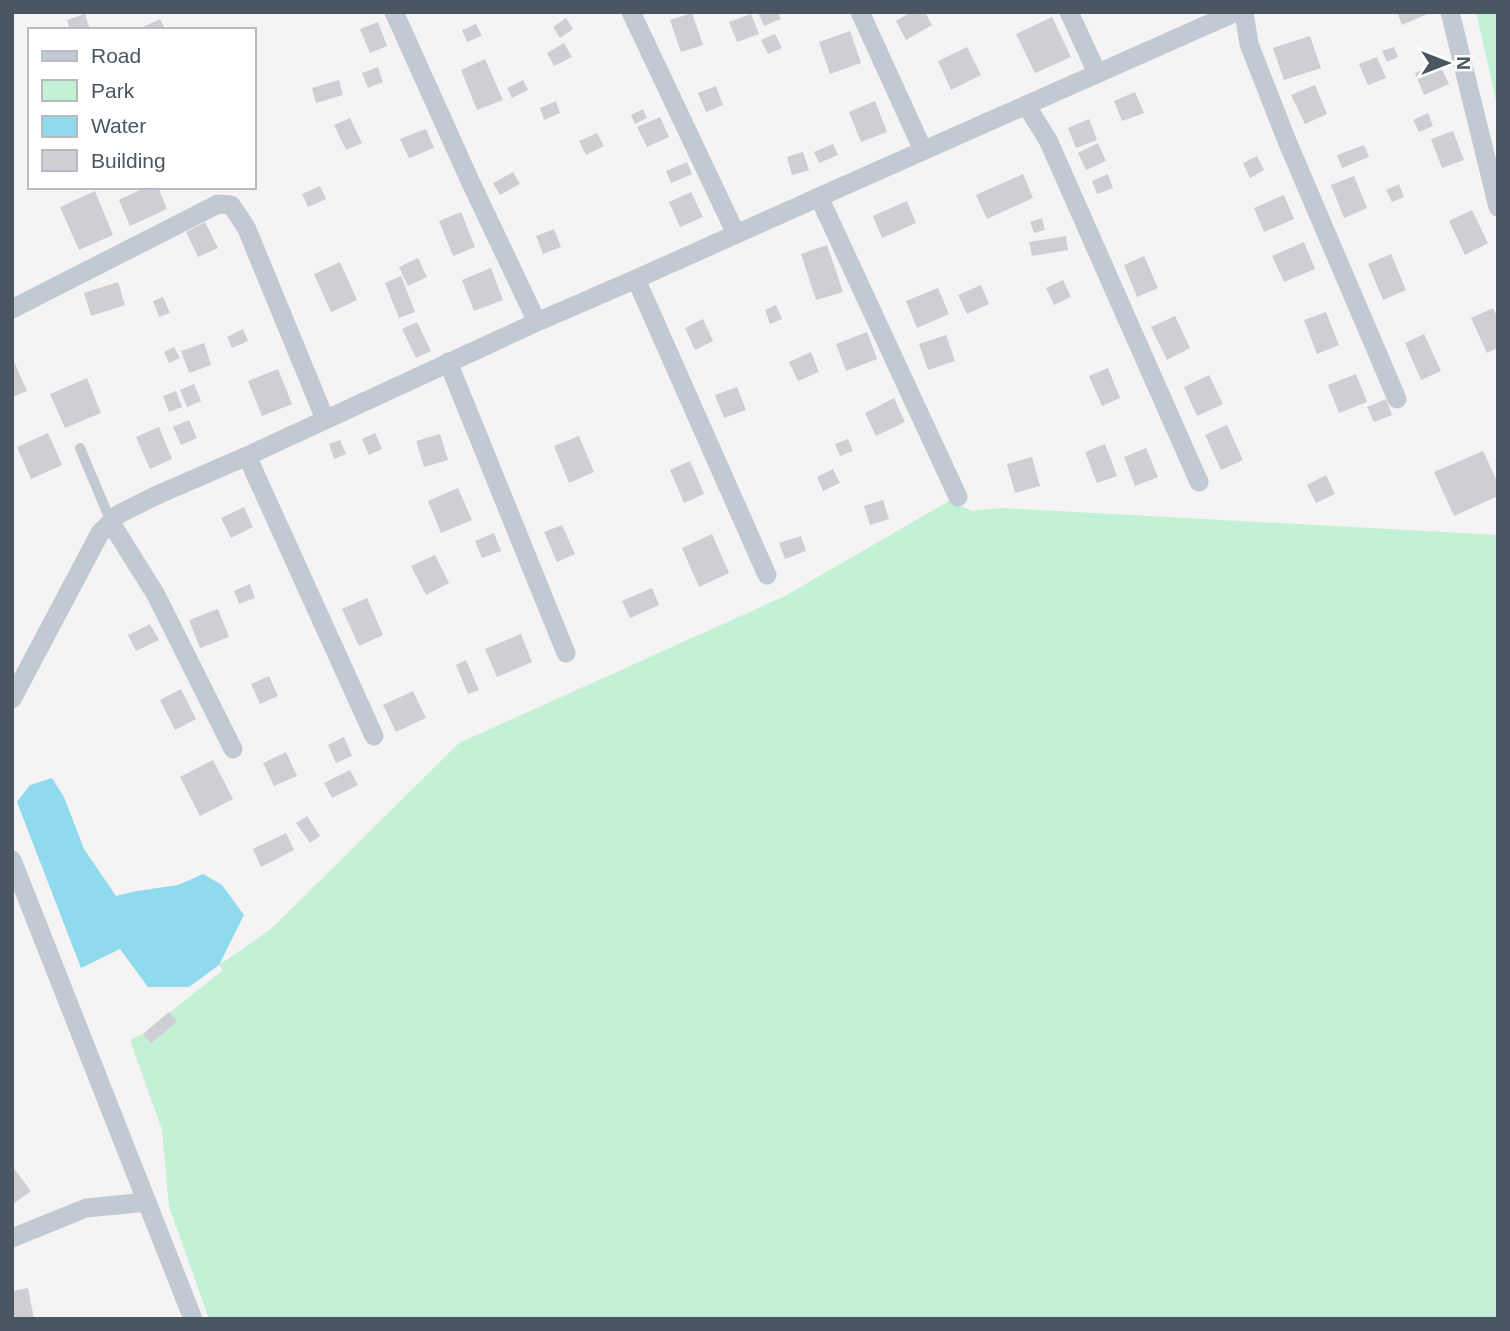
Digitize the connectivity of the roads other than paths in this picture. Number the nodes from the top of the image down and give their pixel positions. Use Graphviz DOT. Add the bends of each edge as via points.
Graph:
graph roads {
  1 [pos="394,12"];
  2 [pos="631,12"];
  3 [pos="860,12"];
  4 [pos="1069,12"];
  5 [pos="1236,12"];
  6 [pos="1244,12"];
  7 [pos="1450,12"];
  8 [pos="1097,73"];
  9 [pos="1026,104"];
  10 [pos="923,150"];
  11 [pos="819,197"];
  12 [pos="1498,207"];
  13 [pos="736,234"];
  14 [pos="636,279"];
  15 [pos="12,309"];
  16 [pos="537,322"];
  17 [pos="448,362"];
  18 [pos="1397,399"];
  19 [pos="325,419"];
  20 [pos="80,448"];
  21 [pos="247,456"];
  22 [pos="1199,482"];
  23 [pos="958,497"];
  24 [pos="111,523"];
  25 [pos="767,575"];
  26 [pos="566,653"];
  27 [pos="12,699"];
  28 [pos="374,736"];
  29 [pos="233,749"];
  30 [pos="12,860"];
  31 [pos="147,1202"];
  32 [pos="12,1238"];
  33 [pos="193,1319"];
  1 -- 16 [label="street"];
  2 -- 13 [label="street"];
  3 -- 10 [label="street"];
  4 -- 8 [label="street"];
  5 -- 8 [label="street"];
  6 -- 18 [label="street" via="1249,44 1287,141"];
  7 -- 12 [label="street"];
  8 -- 9 [label="street"];
  9 -- 10 [label="street"];
  9 -- 22 [label="street" via="1048,140"];
  10 -- 11 [label="street"];
  11 -- 13 [label="street"];
  11 -- 23 [label="street"];
  13 -- 14 [label="street"];
  14 -- 16 [label="street"];
  14 -- 25 [label="street"];
  15 -- 19 [label="street" via="218,204 232,205 246,227"];
  16 -- 17 [label="street"];
  17 -- 19 [label="street"];
  17 -- 26 [label="street"];
  19 -- 21 [label="street"];
  20 -- 24 [label="lane"];
  21 -- 24 [label="street" via="155,496"];
  21 -- 28 [label="street"];
  24 -- 27 [label="street" via="100,533"];
  24 -- 29 [label="street" via="156,594"];
  30 -- 31 [label="street"];
  31 -- 32 [label="street" via="86,1208"];
  31 -- 33 [label="street"];
}
